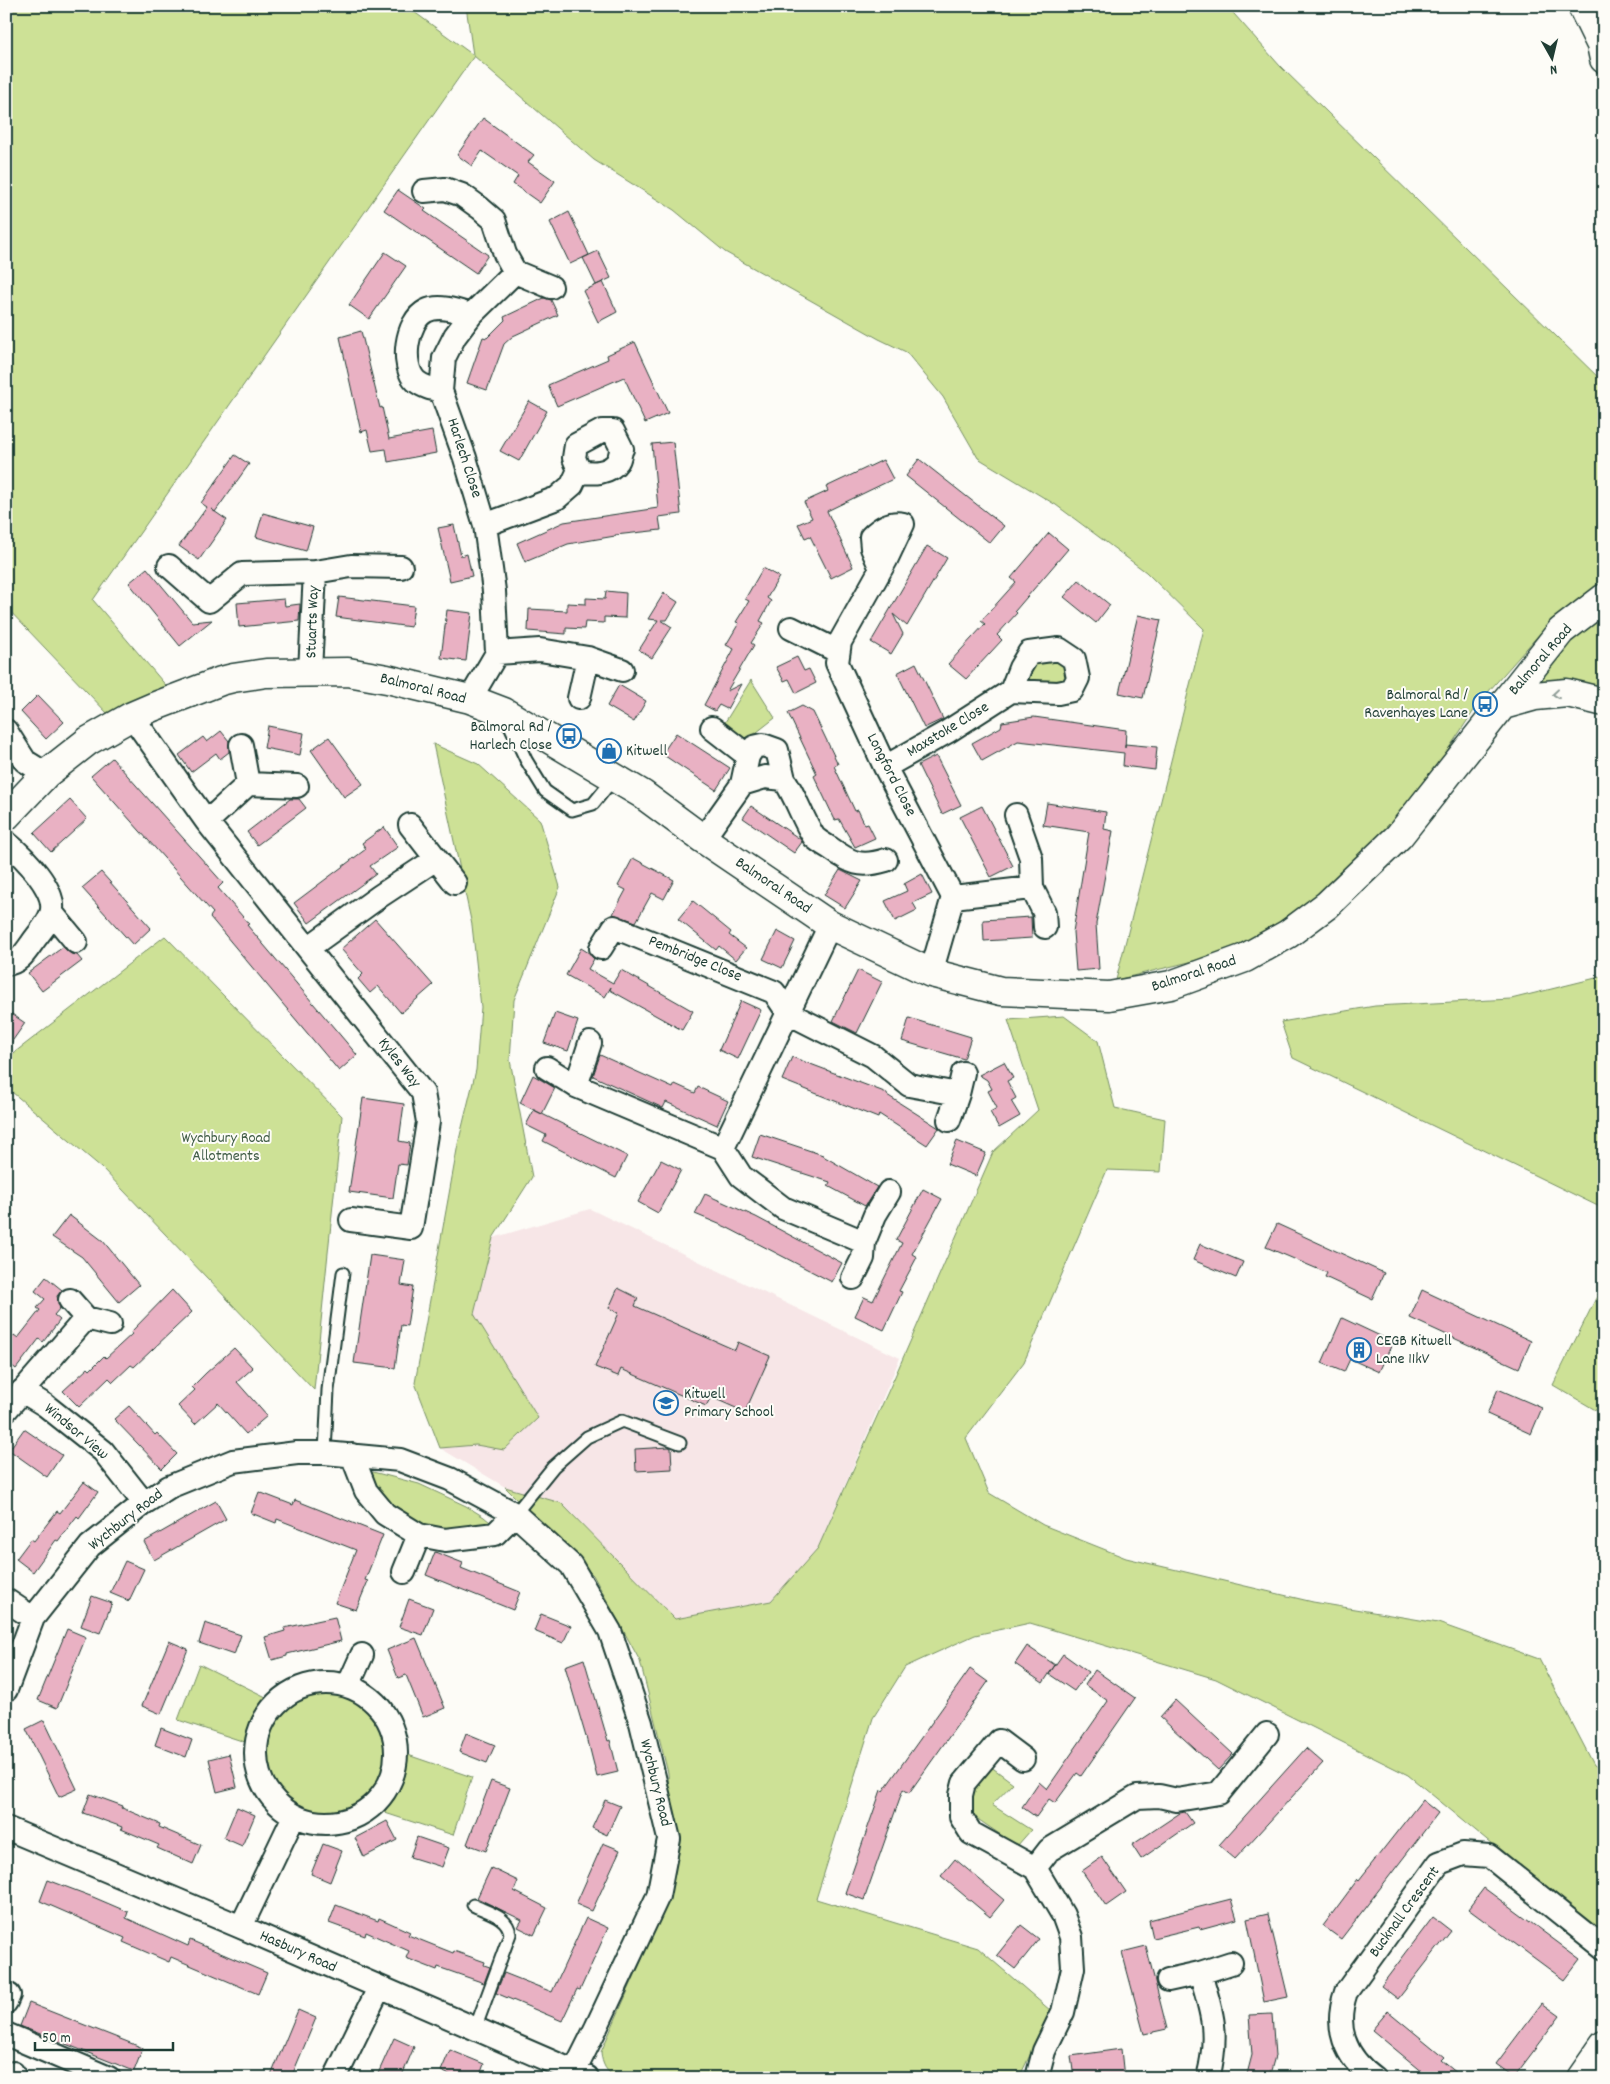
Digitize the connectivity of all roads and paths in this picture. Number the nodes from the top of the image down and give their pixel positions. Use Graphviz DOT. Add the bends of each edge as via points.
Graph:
graph roads {
  1 [pos="1582,6"];
  2 [pos="1604,58"];
  3 [pos="424,191"];
  4 [pos="515,272"];
  5 [pos="551,287"];
  6 [pos="471,315"];
  7 [pos="441,391"];
  8 [pos="579,470"];
  9 [pos="485,525"];
  10 [pos="169,566"];
  11 [pos="401,567"];
  12 [pos="881,569"];
  13 [pos="315,572"];
  14 [pos="1604,598"];
  15 [pos="792,628"];
  16 [pos="837,651"];
  17 [pos="496,653"];
  18 [pos="588,658"];
  19 [pos="622,670"];
  20 [pos="310,671"];
  21 [pos="1011,691"];
  22 [pos="580,698"];
  23 [pos="470,700"];
  24 [pos="1604,702"];
  25 [pos="1502,706"];
  26 [pos="504,712"];
  27 [pos="132,716"];
  28 [pos="712,728"];
  29 [pos="6,731"];
  30 [pos="241,745"];
  31 [pos="748,756"];
  32 [pos="885,767"];
  33 [pos="46,774"];
  34 [pos="615,777"];
  35 [pos="784,778"];
  36 [pos="248,784"];
  37 [pos="742,784"];
  38 [pos="297,786"];
  39 [pos="1016,814"];
  40 [pos="6,816"];
  41 [pos="207,822"];
  42 [pos="410,825"];
  43 [pos="703,838"];
  44 [pos="6,842"];
  45 [pos="436,859"];
  46 [pos="886,860"];
  47 [pos="455,883"];
  48 [pos="1032,888"];
  49 [pos="953,897"];
  50 [pos="52,913"];
  51 [pos="830,925"];
  52 [pos="1045,927"];
  53 [pos="76,942"];
  54 [pos="308,948"];
  55 [pos="601,948"];
  56 [pos="6,964"];
  57 [pos="932,973"];
  58 [pos="788,1013"];
  59 [pos="590,1043"];
  60 [pos="547,1068"];
  61 [pos="576,1086"];
  62 [pos="949,1120"];
  63 [pos="723,1148"];
  64 [pos="889,1192"];
  65 [pos="351,1220"];
  66 [pos="864,1242"];
  67 [pos="343,1273"];
  68 [pos="853,1278"];
  69 [pos="70,1300"];
  70 [pos="86,1318"];
  71 [pos="110,1324"];
  72 [pos="22,1391"];
  73 [pos="6,1410"];
  74 [pos="680,1443"];
  75 [pos="325,1453"];
  76 [pos="352,1455"];
  77 [pos="144,1503"];
  78 [pos="515,1514"];
  79 [pos="419,1535"];
  80 [pos="404,1572"];
  81 [pos="6,1600"];
  82 [pos="34,1618"];
  83 [pos="362,1655"];
  84 [pos="348,1686"];
  85 [pos="6,1690"];
  86 [pos="1267,1734"];
  87 [pos="1024,1759"];
  88 [pos="294,1816"];
  89 [pos="6,1828"];
  90 [pos="1035,1868"];
  91 [pos="473,1905"];
  92 [pos="241,1927"];
  93 [pos="1604,1948"];
  94 [pos="1231,1963"];
  95 [pos="1200,1973"];
  96 [pos="1168,1980"];
  97 [pos="379,1988"];
  98 [pos="475,2029"];
  99 [pos="6,2034"];
  100 [pos="1604,2045"];
  101 [pos="577,2076"];
  102 [pos="109,2078"];
  103 [pos="335,2078"];
  104 [pos="1037,2078"];
  105 [pos="1208,2078"];
  106 [pos="1374,2078"];
  107 [pos="1581,2078"];
  1 -- 2 [label="street"];
  3 -- 4 [label="street" via="445,189 462,195 494,220 505,254"];
  4 -- 5 [label="street"];
  4 -- 6 [label="street, Harlech Close"];
  6 -- 7 [label="street, Harlech Close" via="444,358"];
  6 -- 7 [label="street" via="443,308 426,311 416,320 409,336 408,368 415,380"];
  7 -- 9 [label="street, Harlech Close"];
  8 -- 9 [label="street" via="572,485 557,498"];
  9 -- 17 [label="street, Harlech Close" via="494,591"];
  10 -- 13 [label="street, Stuarts Way" via="210,600 242,574"];
  11 -- 13 [label="street, Stuarts Way" via="352,566"];
  12 -- 16 [label="street"];
  13 -- 20 [label="street, Stuarts Way"];
  14 -- 25 [label="street, Balmoral Road" via="1561,631"];
  15 -- 16 [label="street"];
  16 -- 32 [label="street, Longford Close" via="837,663"];
  17 -- 18 [label="street" via="540,650"];
  17 -- 23 [label="street"];
  18 -- 19 [label="street"];
  18 -- 22 [label="street"];
  20 -- 23 [label="street, Balmoral Road" via="356,673"];
  20 -- 27 [label="street, Balmoral Road" via="221,680"];
  21 -- 32 [label="street, Maxstoke Close"];
  23 -- 26 [label="street, Balmoral Road"];
  24 -- 25 [label="street, Balmoral Road, one-way" via="1567,693 1535,696"];
  25 -- 57 [label="street, Balmoral Road" via="1393,842 1327,905 1288,934 1245,958 1171,985 1109,996 1001,991"];
  26 -- 34 [label="street, Balmoral Road"];
  26 -- 34 [label="lane" via="526,760 545,791 572,810 593,804"];
  27 -- 33 [label="street, Balmoral Road" via="88,741"];
  27 -- 41 [label="street, Kyles Way"];
  28 -- 31 [label="street"];
  29 -- 33 [label="street" via="25,761"];
  30 -- 36 [label="street"];
  31 -- 35 [label="street" via="754,747 764,745 777,750"];
  31 -- 37 [label="street"];
  32 -- 49 [label="street, Longford Close"];
  33 -- 40 [label="street, Balmoral Road"];
  34 -- 43 [label="street, Balmoral Road"];
  35 -- 37 [label="street" via="765,777"];
  35 -- 46 [label="street" via="815,838 856,864 870,865"];
  36 -- 38 [label="street"];
  36 -- 41 [label="street"];
  37 -- 43 [label="street"];
  39 -- 48 [label="street" via="1031,858"];
  41 -- 54 [label="street, Kyles Way"];
  42 -- 45 [label="street"];
  43 -- 51 [label="street, Balmoral Road"];
  44 -- 50 [label="street" via="28,861 50,893"];
  45 -- 47 [label="street"];
  45 -- 54 [label="street"];
  48 -- 49 [label="street"];
  48 -- 52 [label="street" via="1044,912"];
  49 -- 57 [label="street"];
  50 -- 53 [label="street"];
  50 -- 56 [label="street" via="23,956"];
  51 -- 57 [label="street, Balmoral Road"];
  51 -- 58 [label="street"];
  54 -- 65 [label="street, Kyles Way" via="423,1093 428,1122 411,1228"];
  55 -- 58 [label="street, Pembridge Close" via="614,927 774,992"];
  58 -- 62 [label="street, Pembridge Close" via="873,1056 909,1085 960,1084"];
  58 -- 63 [label="street"];
  59 -- 61 [label="street"];
  60 -- 61 [label="street"];
  61 -- 63 [label="street"];
  63 -- 66 [label="street" via="741,1176 783,1208"];
  64 -- 66 [label="street"];
  66 -- 68 [label="street" via="863,1258"];
  67 -- 75 [label="lane" via="328,1390"];
  69 -- 70 [label="street"];
  70 -- 71 [label="street"];
  70 -- 72 [label="street"];
  72 -- 73 [label="street"];
  72 -- 77 [label="street, Windsor View" via="45,1405 103,1452"];
  74 -- 78 [label="lane" via="622,1420 587,1437 553,1466"];
  75 -- 76 [label="street, Wychbury Road"];
  75 -- 77 [label="street, Wychbury Road" via="297,1452 233,1461 169,1487"];
  76 -- 78 [label="street, Wychbury Road" via="400,1460 450,1479"];
  76 -- 79 [label="street" via="366,1491 385,1514"];
  77 -- 82 [label="street, Wychbury Road" via="90,1546"];
  78 -- 79 [label="street" via="495,1534 445,1540"];
  78 -- 101 [label="street, Wychbury Road" via="571,1565 610,1631 640,1723 669,1839 658,1896"];
  79 -- 80 [label="street"];
  81 -- 82 [label="street"];
  82 -- 85 [label="street, Wychbury Road"];
  83 -- 84 [label="street"];
  84 -- 88 [label="street" via="325,1682 302,1687 282,1698 266,1716 260,1730 256,1760 262,1783 276,1802"];
  84 -- 88 [label="street" via="369,1696 385,1713 394,1734 397,1757 392,1780 380,1799 362,1814 340,1822 316,1822"];
  86 -- 90 [label="street" via="1219,1793 1177,1800 1159,1796 1137,1797 1049,1850"];
  87 -- 90 [label="street" via="999,1741 964,1783 961,1817 971,1833"];
  88 -- 92 [label="street"];
  89 -- 92 [label="street, Hasbury Road"];
  90 -- 104 [label="street" via="1063,1915 1071,1938 1073,1968 1063,2012 1044,2051"];
  91 -- 98 [label="lane" via="505,1920 510,1934"];
  92 -- 97 [label="street, Hasbury Road"];
  93 -- 106 [label="street, Bucknall Crescent" via="1489,1856 1463,1854 1439,1864 1346,1992 1340,2008 1342,2034 1350,2055"];
  94 -- 95 [label="street"];
  95 -- 96 [label="street"];
  95 -- 105 [label="street" via="1213,2015 1214,2053"];
  97 -- 98 [label="street, Hasbury Road"];
  97 -- 103 [label="street"];
  98 -- 101 [label="street, Hasbury Road"];
  99 -- 102 [label="street"];
  100 -- 107 [label="street"];
}
